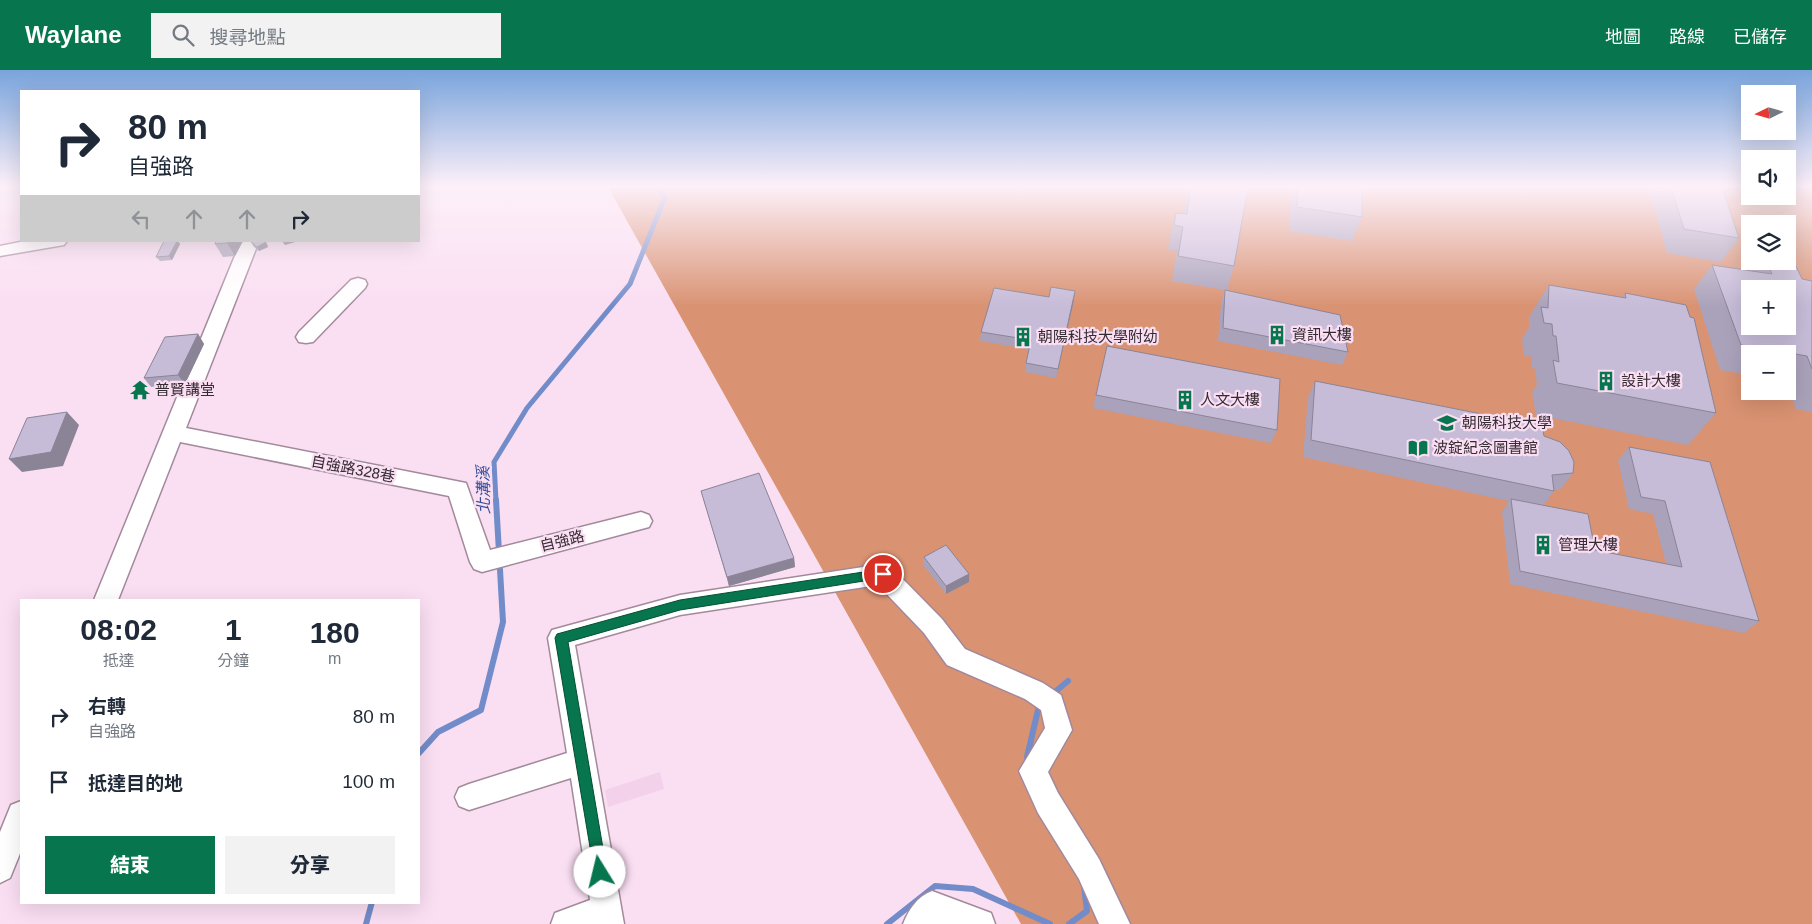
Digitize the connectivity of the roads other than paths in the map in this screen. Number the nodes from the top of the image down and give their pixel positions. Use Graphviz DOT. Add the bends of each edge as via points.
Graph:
graph roads {
  1 [pos="52,242"];
  2 [pos="250,242"];
  3 [pos="0,250"];
  4 [pos="358,284"];
  5 [pos="306,337"];
  6 [pos="173,433"];
  7 [pos="641,521"];
  8 [pos="482,562"];
  9 [pos="106,599"];
  10 [pos="582,761"];
  11 [pos="469,797"];
  12 [pos="20,818"];
  13 [pos="0,868"];
  14 [pos="607,916"];
  15 [pos="566,924"];
  16 [pos="918,924"];
  17 [pos="980,924"];
  18 [pos="1115,924"];
  1 -- 3 [label="street"];
  2 -- 6 [label="street"];
  4 -- 5 [label="street"];
  6 -- 8 [label="street, 自強路328巷" via="458,489"];
  6 -- 9 [label="street"];
  7 -- 8 [label="street, 自強路"];
  10 -- 11 [label="street"];
  10 -- 14 [label="street"];
  10 -- 18 [label="street" via="561,638 680,605 883,574 956,657 1052,703 1059,730 1032,771 1089,869"];
  12 -- 13 [label="street"];
  14 -- 15 [label="street"];
  16 -- 17 [label="street" via="932,906"];
}
